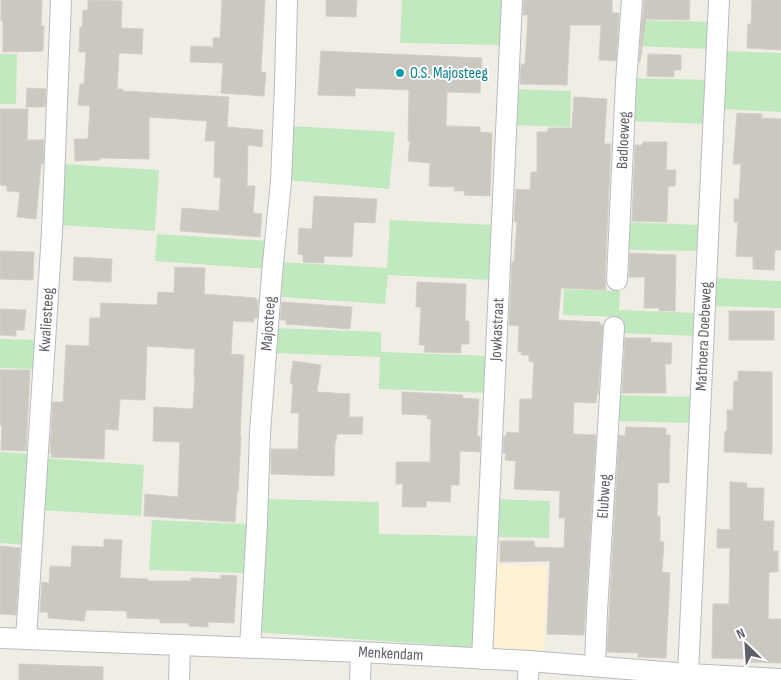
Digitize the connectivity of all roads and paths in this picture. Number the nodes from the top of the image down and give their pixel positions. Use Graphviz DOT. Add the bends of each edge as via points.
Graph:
graph roads {
  1 [pos="61,0"];
  2 [pos="287,0"];
  3 [pos="512,0"];
  4 [pos="632,0"];
  5 [pos="719,0"];
  6 [pos="617,280"];
  7 [pos="614,327"];
  8 [pos="0,638"];
  9 [pos="26,639"];
  10 [pos="180,644"];
  11 [pos="250,648"];
  12 [pos="361,652"];
  13 [pos="482,659"];
  14 [pos="595,666"];
  15 [pos="528,671"];
  16 [pos="688,674"];
  17 [pos="781,678"];
  18 [pos="179,680"];
  19 [pos="360,680"];
  1 -- 9 [label="street, Kwaliesteeg" via="52,232"];
  2 -- 11 [label="street, Majosteeg" via="281,180 260,432"];
  3 -- 13 [label="street, Jowkastraat"];
  4 -- 6 [label="street, Badloeweg"];
  5 -- 16 [label="street, Mathoera Doebeweg"];
  7 -- 14 [label="street, Elubweg"];
  8 -- 9 [label="street, Menkendam"];
  9 -- 10 [label="street, Menkendam"];
  10 -- 11 [label="street, Menkendam"];
  10 -- 18 [label="street"];
  11 -- 12 [label="street, Menkendam"];
  12 -- 13 [label="street, Menkendam"];
  12 -- 19 [label="street"];
  13 -- 15 [label="street, Menkendam"];
  14 -- 15 [label="street, Menkendam"];
  14 -- 16 [label="street, Menkendam"];
  16 -- 17 [label="street, Menkendam"];
}
